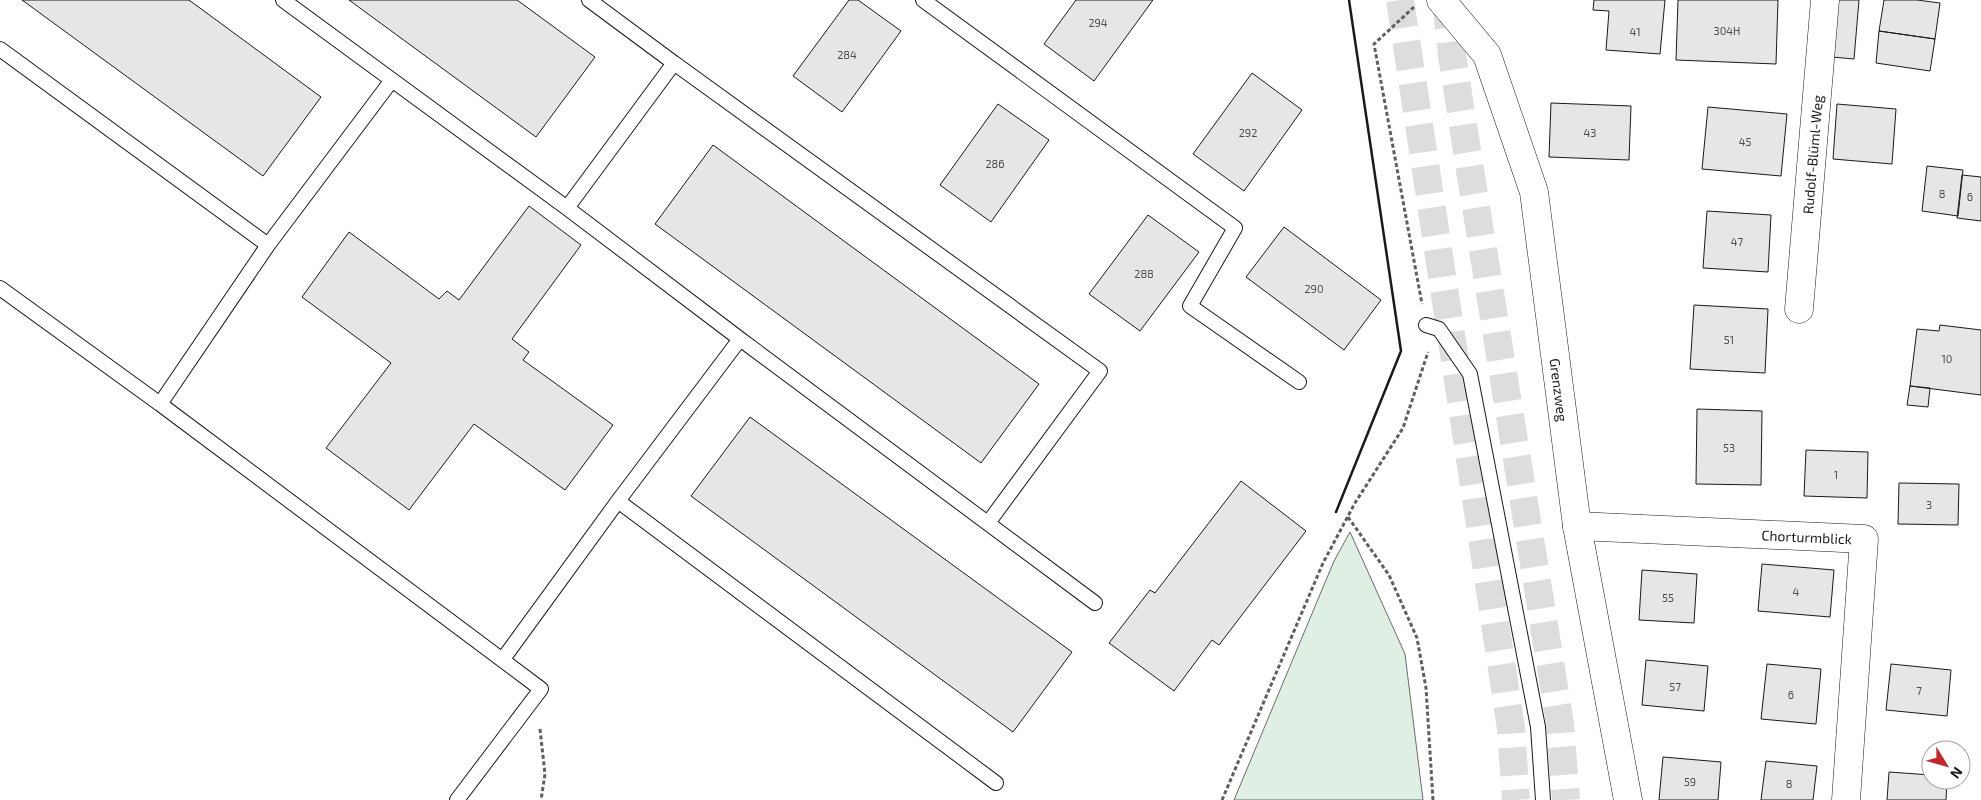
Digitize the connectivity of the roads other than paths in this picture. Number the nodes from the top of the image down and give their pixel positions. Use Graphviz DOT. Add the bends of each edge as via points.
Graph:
graph roads {
  1 [pos="283,0"];
  2 [pos="589,0"];
  3 [pos="922,0"];
  4 [pos="1441,0"];
  5 [pos="1825,0"];
  6 [pos="0,48"];
  7 [pos="674,63"];
  8 [pos="392,80"];
  9 [pos="567,208"];
  10 [pos="268,245"];
  11 [pos="0,288"];
  12 [pos="1799,309"];
  13 [pos="1426,325"];
  14 [pos="740,340"];
  15 [pos="1299,382"];
  16 [pos="160,404"];
  17 [pos="618,501"];
  18 [pos="988,522"];
  19 [pos="1577,526"];
  20 [pos="1095,603"];
  21 [pos="503,659"];
  22 [pos="996,783"];
  23 [pos="457,800"];
  24 [pos="1543,800"];
  25 [pos="1628,800"];
  26 [pos="1846,800"];
  1 -- 8 [label="lane"];
  2 -- 7 [label="lane"];
  3 -- 15 [label="lane" via="1235,228 1190,306"];
  4 -- 19 [label="street, Grenzweg" via="1487,55 1534,192"];
  5 -- 12 [label="street, Rudolf-Blüml-Weg"];
  6 -- 10 [label="lane"];
  7 -- 9 [label="lane"];
  7 -- 18 [label="lane" via="1100,371"];
  8 -- 9 [label="lane"];
  8 -- 10 [label="lane"];
  9 -- 14 [label="lane"];
  10 -- 16 [label="lane"];
  11 -- 16 [label="lane"];
  13 -- 24 [label="lane" via="1439,329 1470,374 1538,727"];
  14 -- 17 [label="lane"];
  14 -- 18 [label="lane"];
  16 -- 21 [label="lane"];
  17 -- 21 [label="lane"];
  17 -- 22 [label="lane"];
  18 -- 20 [label="lane"];
  19 -- 25 [label="street, Grenzweg"];
  19 -- 26 [label="street, Chorturmblick" via="1864,539"];
  21 -- 23 [label="lane" via="541,689"];
}
